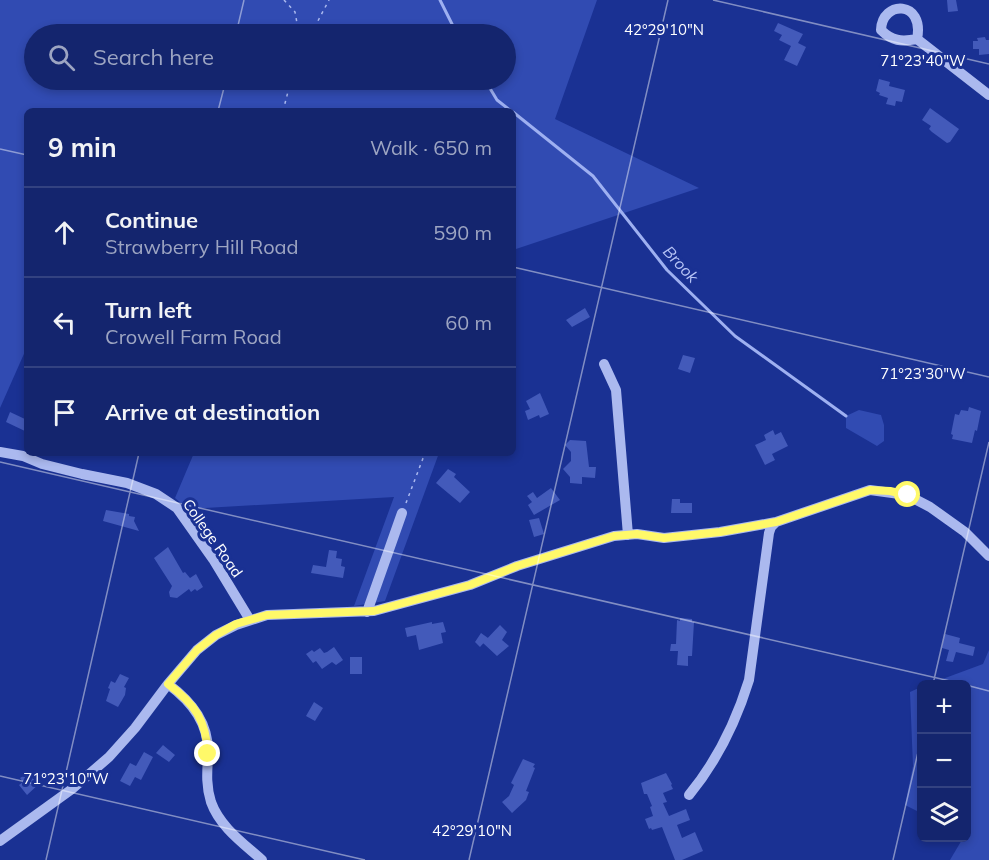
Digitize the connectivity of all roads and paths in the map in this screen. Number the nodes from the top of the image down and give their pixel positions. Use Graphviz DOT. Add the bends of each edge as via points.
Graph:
graph roads {
  1 [pos="284,0"];
  2 [pos="329,0"];
  3 [pos="297,24"];
  4 [pos="316,24"];
  5 [pos="916,39"];
  6 [pos="288,90"];
  7 [pos="989,95"];
  8 [pos="283,108"];
  9 [pos="604,364"];
  10 [pos="0,452"];
  11 [pos="424,456"];
  12 [pos="402,513"];
  13 [pos="776,522"];
  14 [pos="628,535"];
  15 [pos="989,556"];
  16 [pos="367,612"];
  17 [pos="250,620"];
  18 [pos="168,684"];
  19 [pos="689,795"];
  20 [pos="0,841"];
  21 [pos="262,860"];
  1 -- 3 [label="path" via="295,12"];
  2 -- 4 [label="path"];
  5 -- 7 [label="street"];
  6 -- 8 [label="path"];
  9 -- 14 [label="street" via="616,390"];
  10 -- 17 [label="street, College Road" via="127,483 156,494 177,508"];
  11 -- 12 [label="path"];
  12 -- 16 [label="street"];
  13 -- 14 [label="street" via="684,537"];
  13 -- 15 [label="street" via="870,490 890,491 930,507 965,532"];
  13 -- 19 [label="street" via="769,533 744,697 719,754"];
  14 -- 16 [label="street" via="517,566 470,585"];
  16 -- 17 [label="street" via="267,615"];
  17 -- 18 [label="street" via="216,635 197,650"];
  18 -- 20 [label="street" via="109,757"];
  18 -- 21 [label="street" via="191,705 204,726 207,786 219,819"];
}
